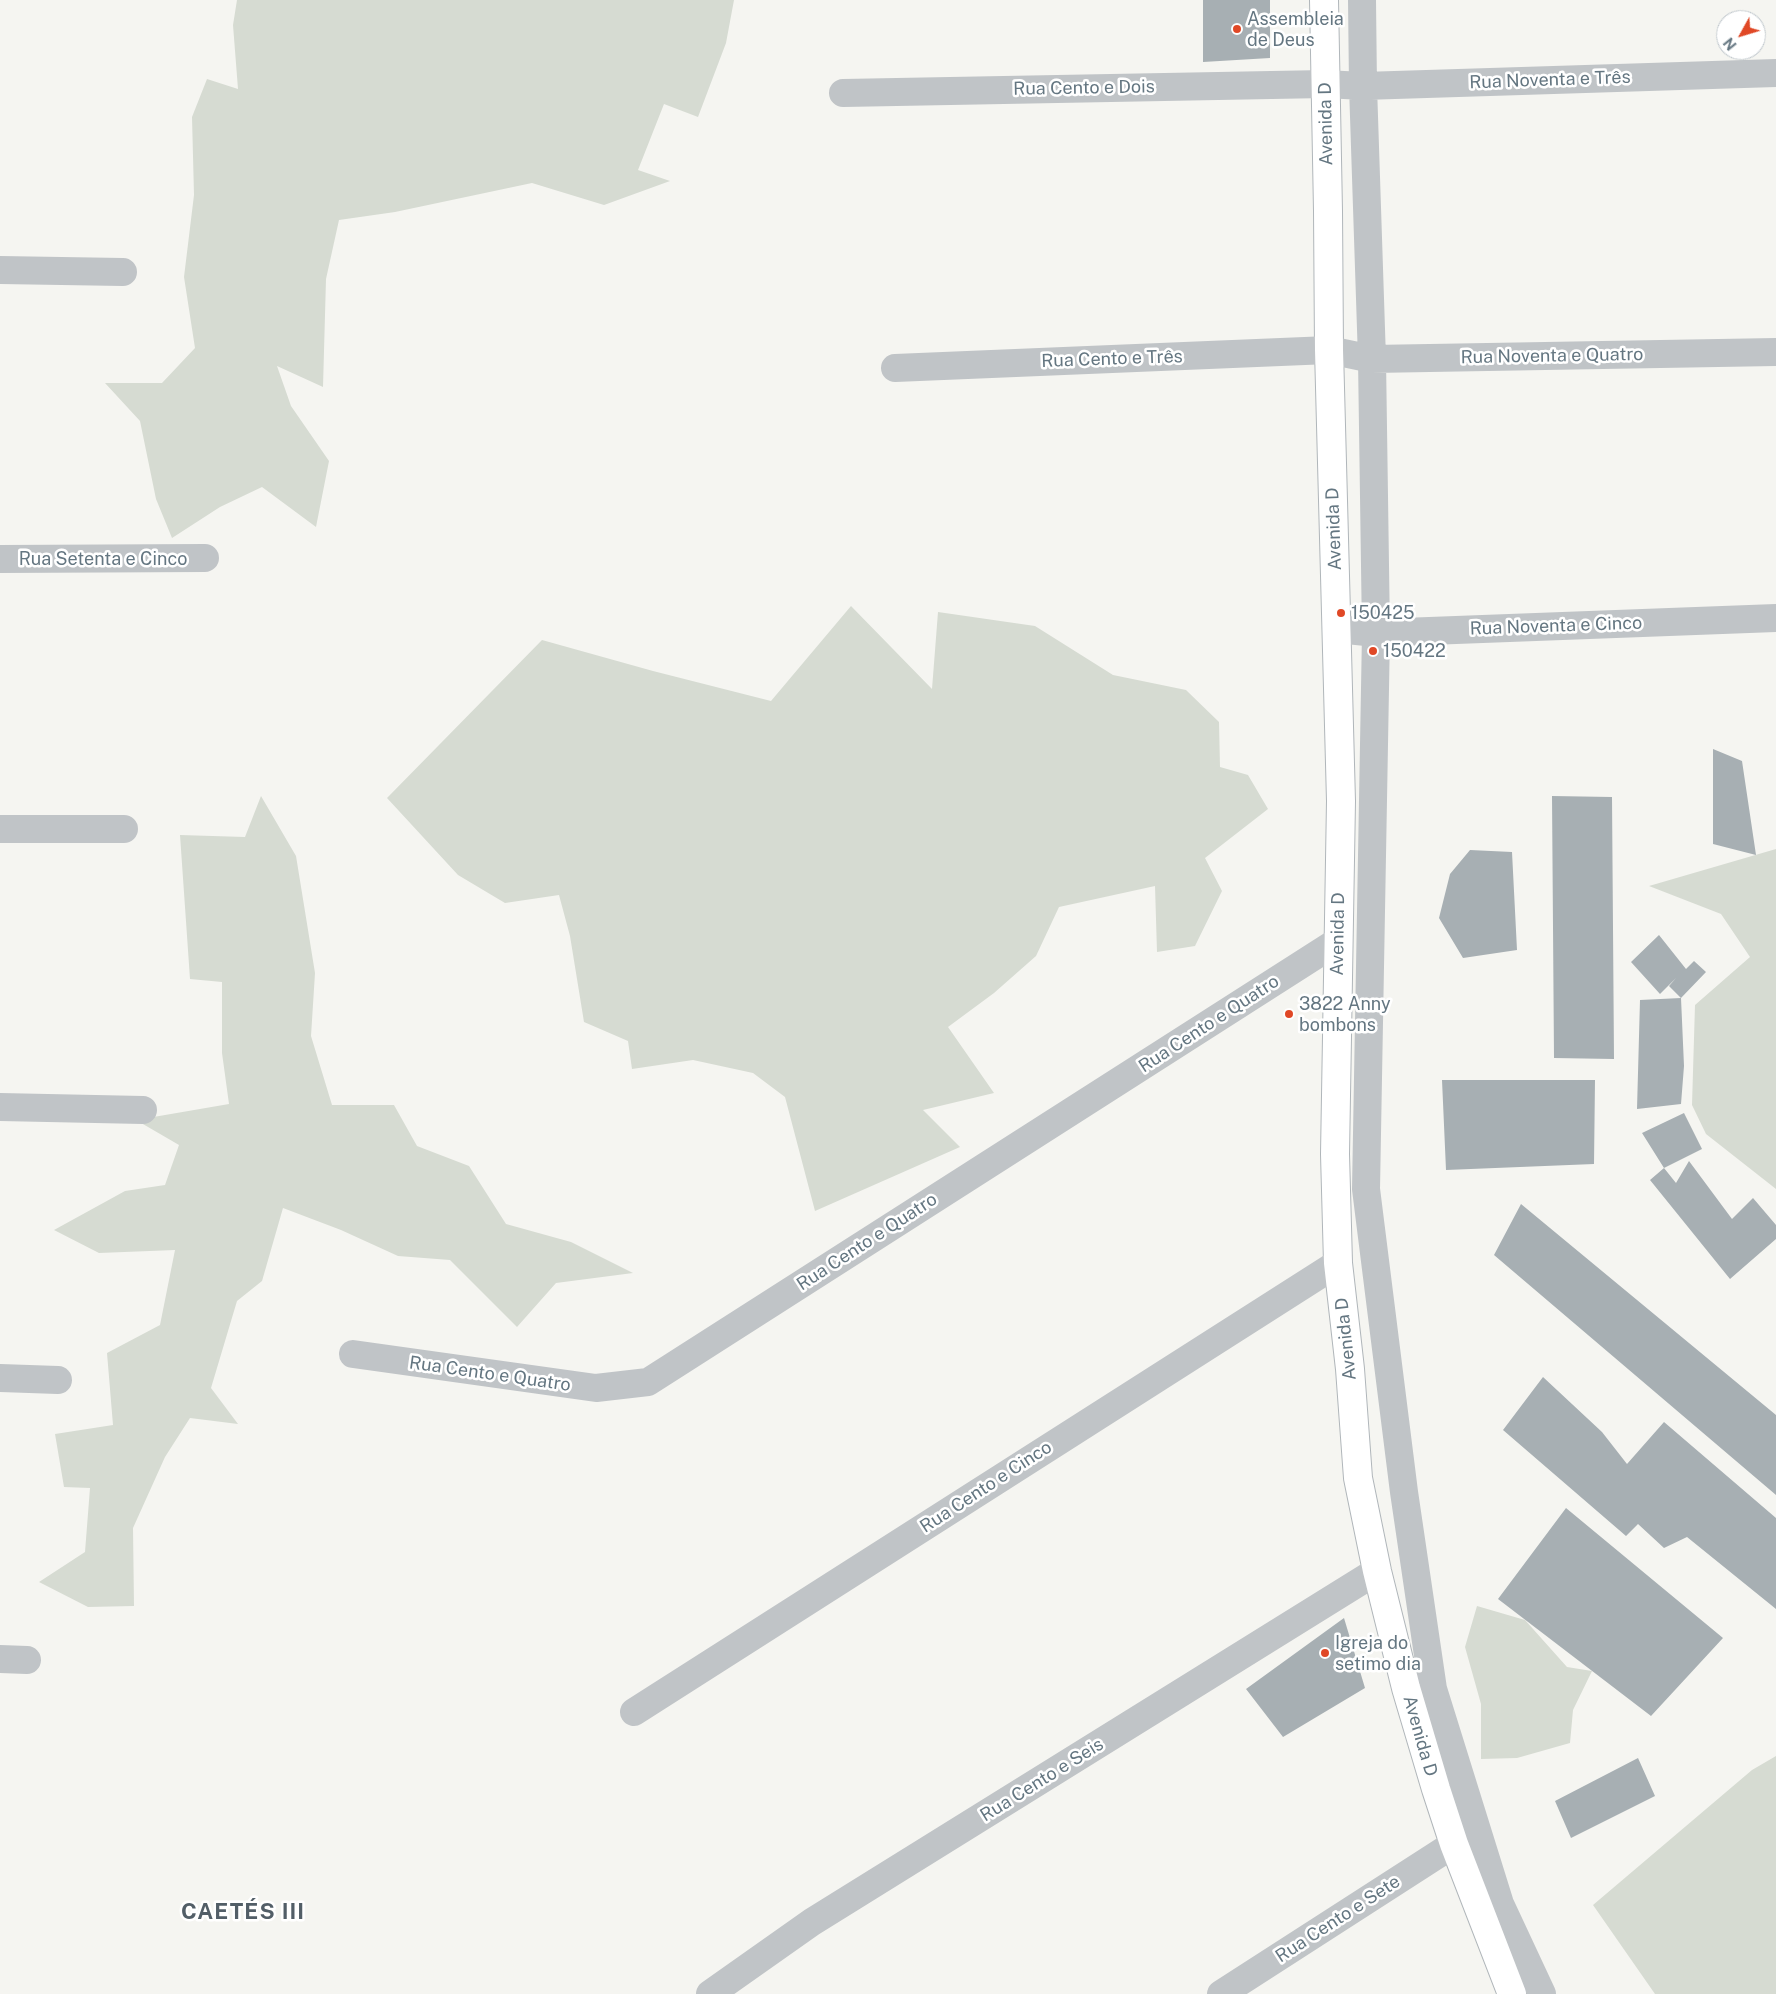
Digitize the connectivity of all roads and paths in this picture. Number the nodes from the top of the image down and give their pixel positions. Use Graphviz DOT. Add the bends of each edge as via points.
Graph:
graph roads {
  1 [pos="1324,0"];
  2 [pos="1362,0"];
  3 [pos="1776,72"];
  4 [pos="1325,84"];
  5 [pos="1363,86"];
  6 [pos="843,93"];
  7 [pos="0,270"];
  8 [pos="123,272"];
  9 [pos="1329,350"];
  10 [pos="1776,352"];
  11 [pos="1372,359"];
  12 [pos="895,368"];
  13 [pos="206,558"];
  14 [pos="0,559"];
  15 [pos="1776,618"];
  16 [pos="1337,629"];
  17 [pos="1376,633"];
  18 [pos="0,829"];
  19 [pos="124,829"];
  20 [pos="1338,942"];
  21 [pos="0,1107"];
  22 [pos="143,1110"];
  23 [pos="1338,1263"];
  24 [pos="353,1354"];
  25 [pos="0,1378"];
  26 [pos="58,1380"];
  27 [pos="1378,1571"];
  28 [pos="0,1659"];
  29 [pos="27,1660"];
  30 [pos="634,1712"];
  31 [pos="1454,1844"];
  32 [pos="710,1994"];
  33 [pos="1221,1994"];
  34 [pos="1512,1994"];
  35 [pos="1542,1994"];
  1 -- 4 [label="street, Avenida D"];
  2 -- 5 [label="street, Avenida D"];
  3 -- 5 [label="street, Rua Noventa e Três"];
  4 -- 5 [label="street, Rua Noventa e Três"];
  4 -- 6 [label="street, Rua Cento e Dois"];
  4 -- 9 [label="street, Avenida D"];
  5 -- 11 [label="street, Avenida D"];
  7 -- 8 [label="street"];
  9 -- 11 [label="street, Rua Noventa e Quatro"];
  9 -- 12 [label="street, Rua Cento e Três"];
  9 -- 16 [label="street, Avenida D"];
  10 -- 11 [label="street, Rua Noventa e Quatro"];
  11 -- 17 [label="street, Avenida D"];
  13 -- 14 [label="street, Rua Setenta e Cinco"];
  15 -- 17 [label="street, Rua Noventa e Cinco"];
  16 -- 17 [label="street, Rua Noventa e Cinco"];
  16 -- 20 [label="street, Avenida D" via="1341,801"];
  17 -- 35 [label="street, Avenida D" via="1368,1198 1432,1689 1500,1904"];
  18 -- 19 [label="street"];
  20 -- 23 [label="street, Avenida D" via="1335,1154"];
  20 -- 24 [label="street, Rua Cento e Quatro" via="648,1382 596,1388"];
  21 -- 22 [label="street"];
  23 -- 27 [label="street, Avenida D" via="1358,1478"];
  23 -- 30 [label="street, Rua Cento e Cinco"];
  25 -- 26 [label="street"];
  27 -- 31 [label="street, Avenida D" via="1406,1688"];
  27 -- 32 [label="street, Rua Cento e Seis" via="812,1922"];
  28 -- 29 [label="street"];
  31 -- 33 [label="street, Rua Cento e Sete"];
  31 -- 34 [label="street, Avenida D"];
}
